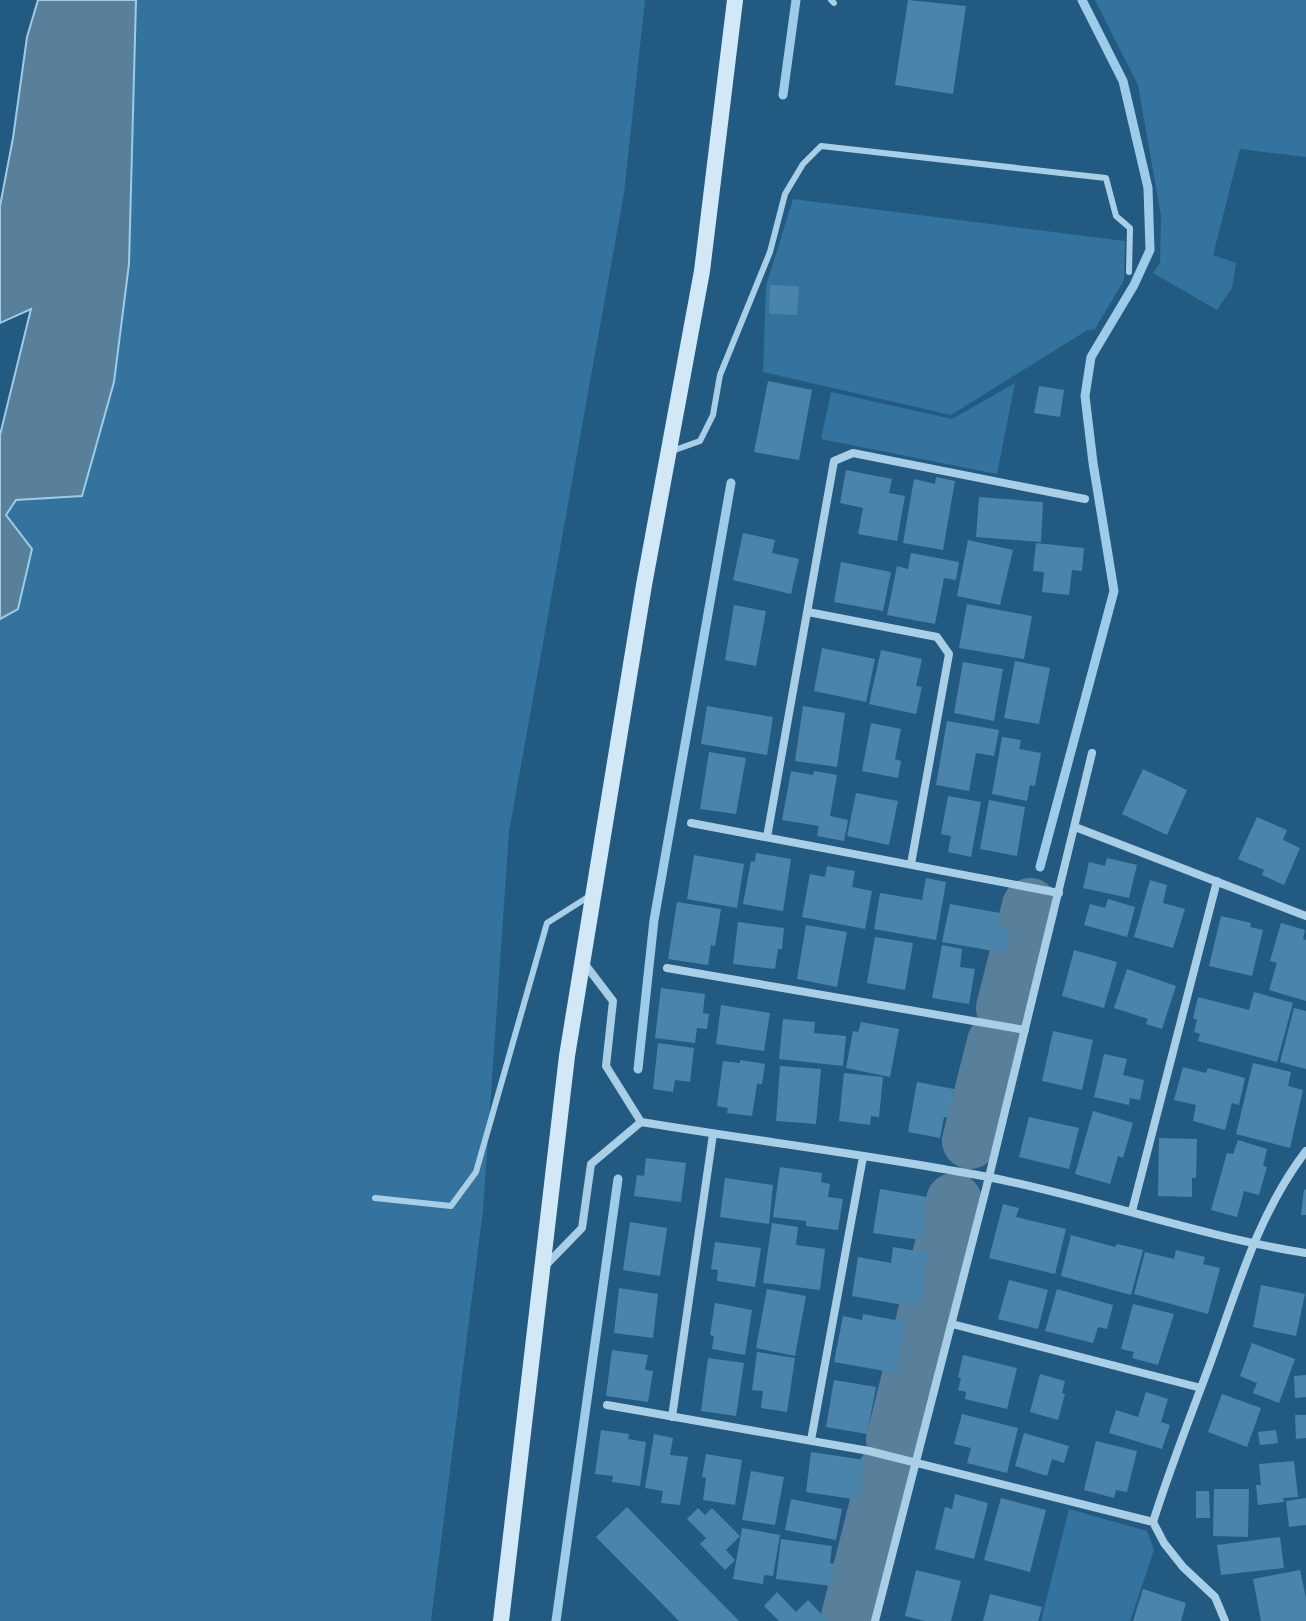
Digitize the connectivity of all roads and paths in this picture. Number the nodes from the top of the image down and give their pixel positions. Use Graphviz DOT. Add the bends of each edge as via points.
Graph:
graph roads {
  1 [pos="735,0"];
  2 [pos="1129,272"];
  3 [pos="669,452"];
  4 [pos="1085,499"];
  5 [pos="808,612"];
  6 [pos="1092,753"];
  7 [pos="691,823"];
  8 [pos="1075,827"];
  9 [pos="767,837"];
  10 [pos="911,864"];
  11 [pos="1217,881"];
  12 [pos="595,893"];
  13 [pos="1059,893"];
  14 [pos="1306,916"];
  15 [pos="583,962"];
  16 [pos="667,968"];
  17 [pos="1025,1030"];
  18 [pos="641,1122"];
  19 [pos="713,1134"];
  20 [pos="1306,1151"];
  21 [pos="863,1157"];
  22 [pos="989,1177"];
  23 [pos="375,1198"];
  24 [pos="1132,1211"];
  25 [pos="1252,1245"];
  26 [pos="1306,1253"];
  27 [pos="542,1269"];
  28 [pos="952,1324"];
  29 [pos="1201,1388"];
  30 [pos="607,1405"];
  31 [pos="672,1417"];
  32 [pos="811,1440"];
  33 [pos="914,1463"];
  34 [pos="1153,1522"];
  35 [pos="501,1621"];
  36 [pos="876,1621"];
  37 [pos="1225,1621"];
  1 -- 3 [label="street" via="702,271"];
  2 -- 3 [label="lane" via="1130,228 1116,216 1106,178 821,146 785,194 770,252 720,375 713,415 700,441"];
  3 -- 12 [label="street"];
  4 -- 5 [label="street" via="853,453 834,461"];
  5 -- 9 [label="street"];
  5 -- 10 [label="street" via="937,637 949,654"];
  6 -- 8 [label="street"];
  7 -- 9 [label="street"];
  8 -- 11 [label="street"];
  8 -- 13 [label="street"];
  9 -- 10 [label="street"];
  10 -- 13 [label="street"];
  11 -- 14 [label="street"];
  11 -- 24 [label="street"];
  12 -- 15 [label="street"];
  12 -- 23 [label="lane" via="547,923 476,1172 451,1206"];
  13 -- 17 [label="street"];
  15 -- 18 [label="street" via="613,1001 606,1066"];
  15 -- 27 [label="street"];
  16 -- 17 [label="street"];
  17 -- 22 [label="street"];
  18 -- 19 [label="street"];
  18 -- 27 [label="street" via="591,1164 582,1228"];
  19 -- 21 [label="street"];
  19 -- 31 [label="street"];
  20 -- 25 [label="street" via="1288,1174"];
  21 -- 22 [label="street"];
  21 -- 32 [label="street"];
  22 -- 24 [label="street"];
  22 -- 28 [label="street"];
  24 -- 25 [label="street"];
  25 -- 26 [label="street"];
  25 -- 29 [label="street"];
  27 -- 35 [label="street"];
  28 -- 29 [label="street"];
  28 -- 33 [label="street"];
  29 -- 34 [label="street"];
  30 -- 31 [label="street"];
  31 -- 32 [label="street"];
  32 -- 33 [label="street"];
  33 -- 34 [label="street"];
  33 -- 36 [label="street"];
  34 -- 37 [label="street" via="1183,1567 1215,1597"];
}
